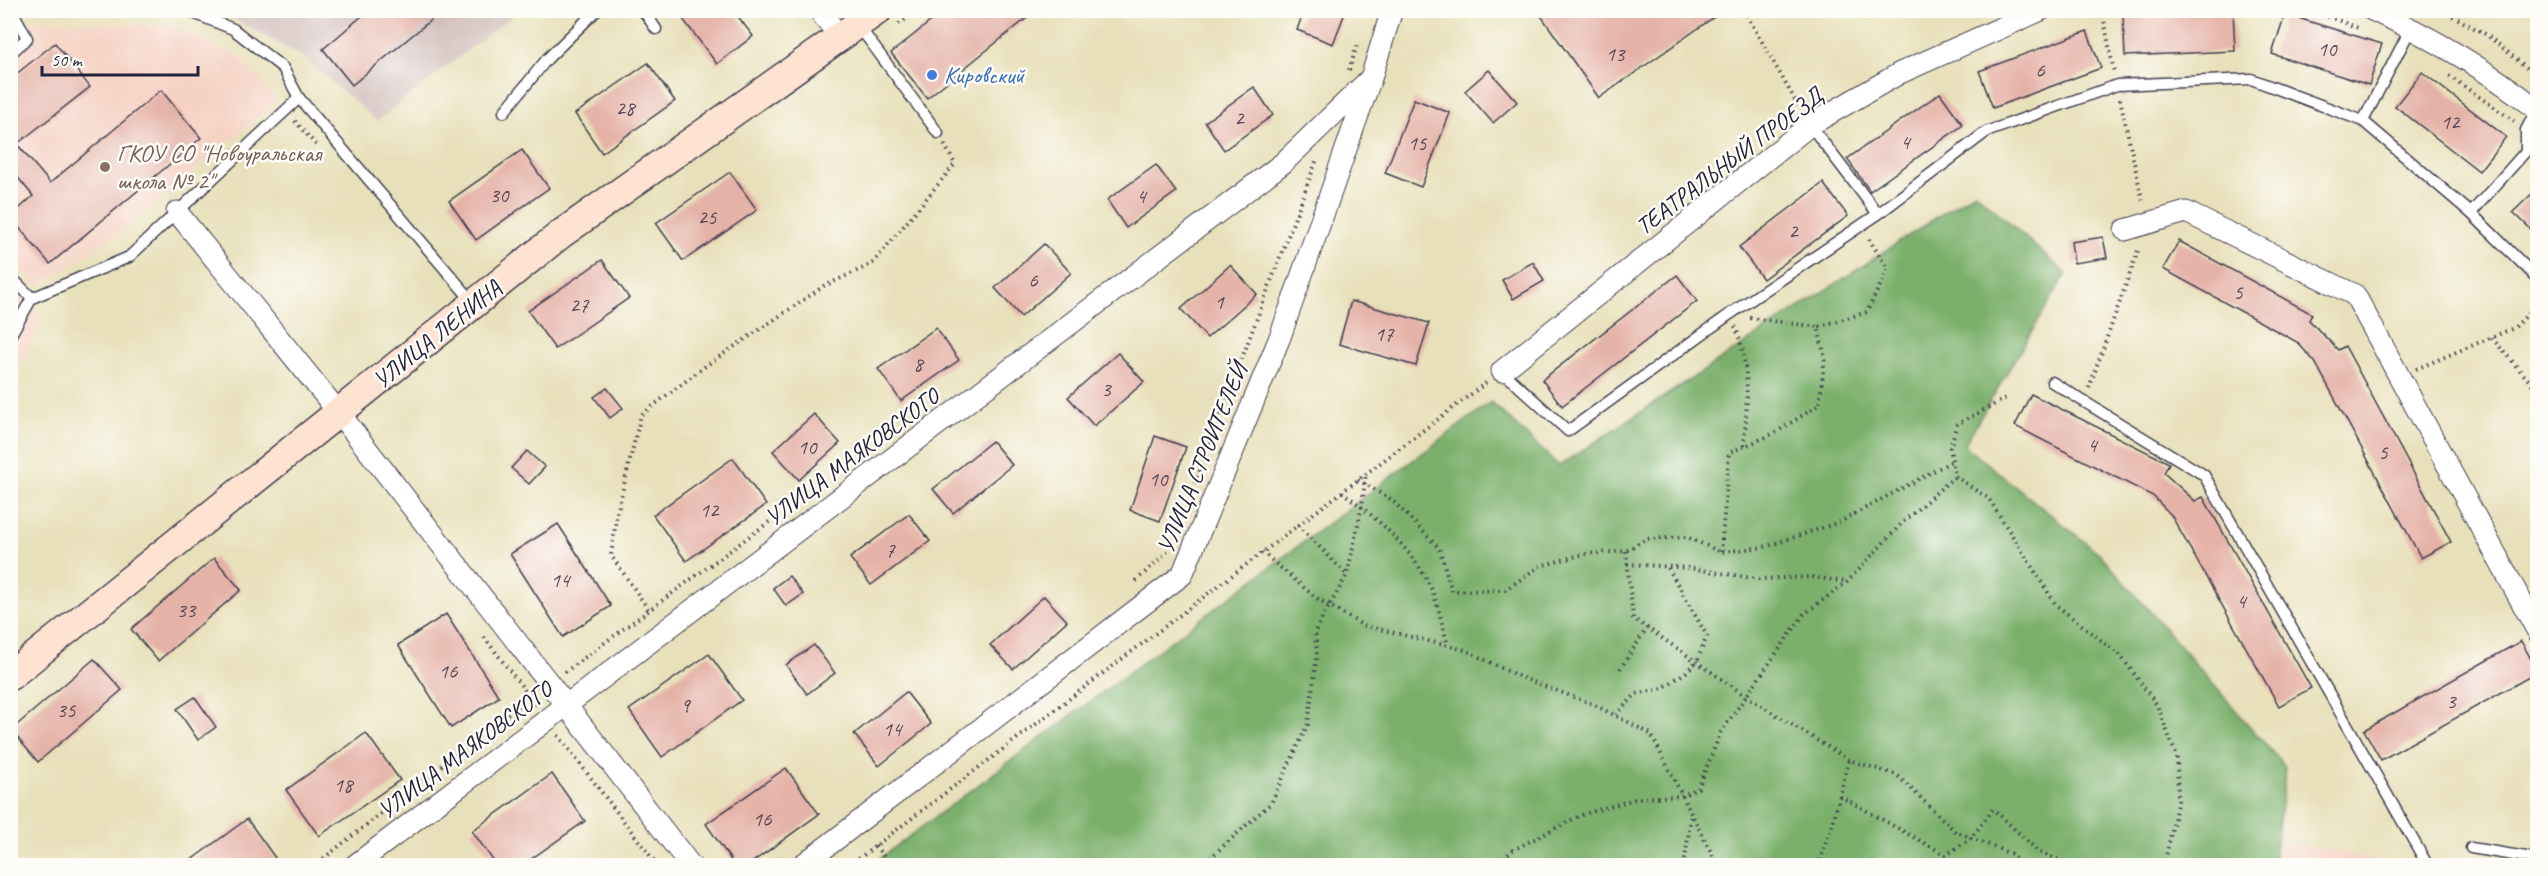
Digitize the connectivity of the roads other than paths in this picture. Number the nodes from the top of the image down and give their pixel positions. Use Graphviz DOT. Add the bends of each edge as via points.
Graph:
graph roads {
  1 [pos="12,10"];
  2 [pos="186,10"];
  3 [pos="597,10"];
  4 [pos="643,10"];
  5 [pos="819,10"];
  6 [pos="1392,10"];
  7 [pos="2041,10"];
  8 [pos="2372,10"];
  9 [pos="858,24"];
  10 [pos="656,29"];
  11 [pos="2407,36"];
  12 [pos="10,54"];
  13 [pos="1371,78"];
  14 [pos="299,98"];
  15 [pos="2537,109"];
  16 [pos="504,112"];
  17 [pos="2363,121"];
  18 [pos="1810,125"];
  19 [pos="938,134"];
  20 [pos="177,212"];
  21 [pos="2471,213"];
  22 [pos="1878,214"];
  23 [pos="2125,230"];
  24 [pos="10,276"];
  25 [pos="2538,279"];
  26 [pos="32,298"];
  27 [pos="474,304"];
  28 [pos="10,336"];
  29 [pos="1502,371"];
  30 [pos="2052,382"];
  31 [pos="339,413"];
  32 [pos="2538,632"];
  33 [pos="10,676"];
  34 [pos="566,706"];
  35 [pos="2471,848"];
  36 [pos="796,858"];
  37 [pos="2538,859"];
  38 [pos="354,866"];
  39 [pos="691,866"];
  40 [pos="2428,866"];
  1 -- 12 [label="lane" via="27,38"];
  2 -- 14 [label="lane" via="233,29 282,68"];
  3 -- 16 [label="lane" via="547,59"];
  4 -- 10 [label="lane"];
  5 -- 9 [label="street"];
  6 -- 13 [label="street, УЛИЦА СТРОИТЕЛЕЙ"];
  7 -- 18 [label="street, ТЕАТРАЛЬНЫЙ ПРОЕЗД" via="1900,73"];
  8 -- 11 [label="street"];
  9 -- 19 [label="lane"];
  9 -- 27 [label="main road, УЛИЦА ЛЕНИНА" via="561,234"];
  11 -- 15 [label="street" via="2479,66"];
  11 -- 17 [label="lane"];
  13 -- 34 [label="street, УЛИЦА МАЯКОВСКОГО" via="1283,163"];
  13 -- 36 [label="street, УЛИЦА СТРОИТЕЛЕЙ" via="1280,337 1182,575"];
  14 -- 20 [label="lane"];
  14 -- 27 [label="lane"];
  15 -- 21 [label="lane" via="2526,130 2526,151"];
  17 -- 21 [label="lane"];
  17 -- 22 [label="lane" via="2251,79 2117,85 1986,132"];
  18 -- 22 [label="lane"];
  18 -- 29 [label="street, ТЕАТРАЛЬНЫЙ ПРОЕЗД"];
  20 -- 26 [label="lane" via="129,256"];
  20 -- 31 [label="street"];
  21 -- 25 [label="lane"];
  22 -- 29 [label="lane" via="1568,431"];
  23 -- 32 [label="street" via="2186,212 2355,295"];
  24 -- 26 [label="lane"];
  26 -- 28 [label="lane"];
  27 -- 31 [label="main road, УЛИЦА ЛЕНИНА"];
  30 -- 40 [label="lane" via="2204,475"];
  31 -- 33 [label="main road, УЛИЦА ЛЕНИНА"];
  31 -- 34 [label="street"];
  34 -- 38 [label="street, УЛИЦА МАЯКОВСКОГО"];
  34 -- 39 [label="street"];
  35 -- 37 [label="lane"];
}
